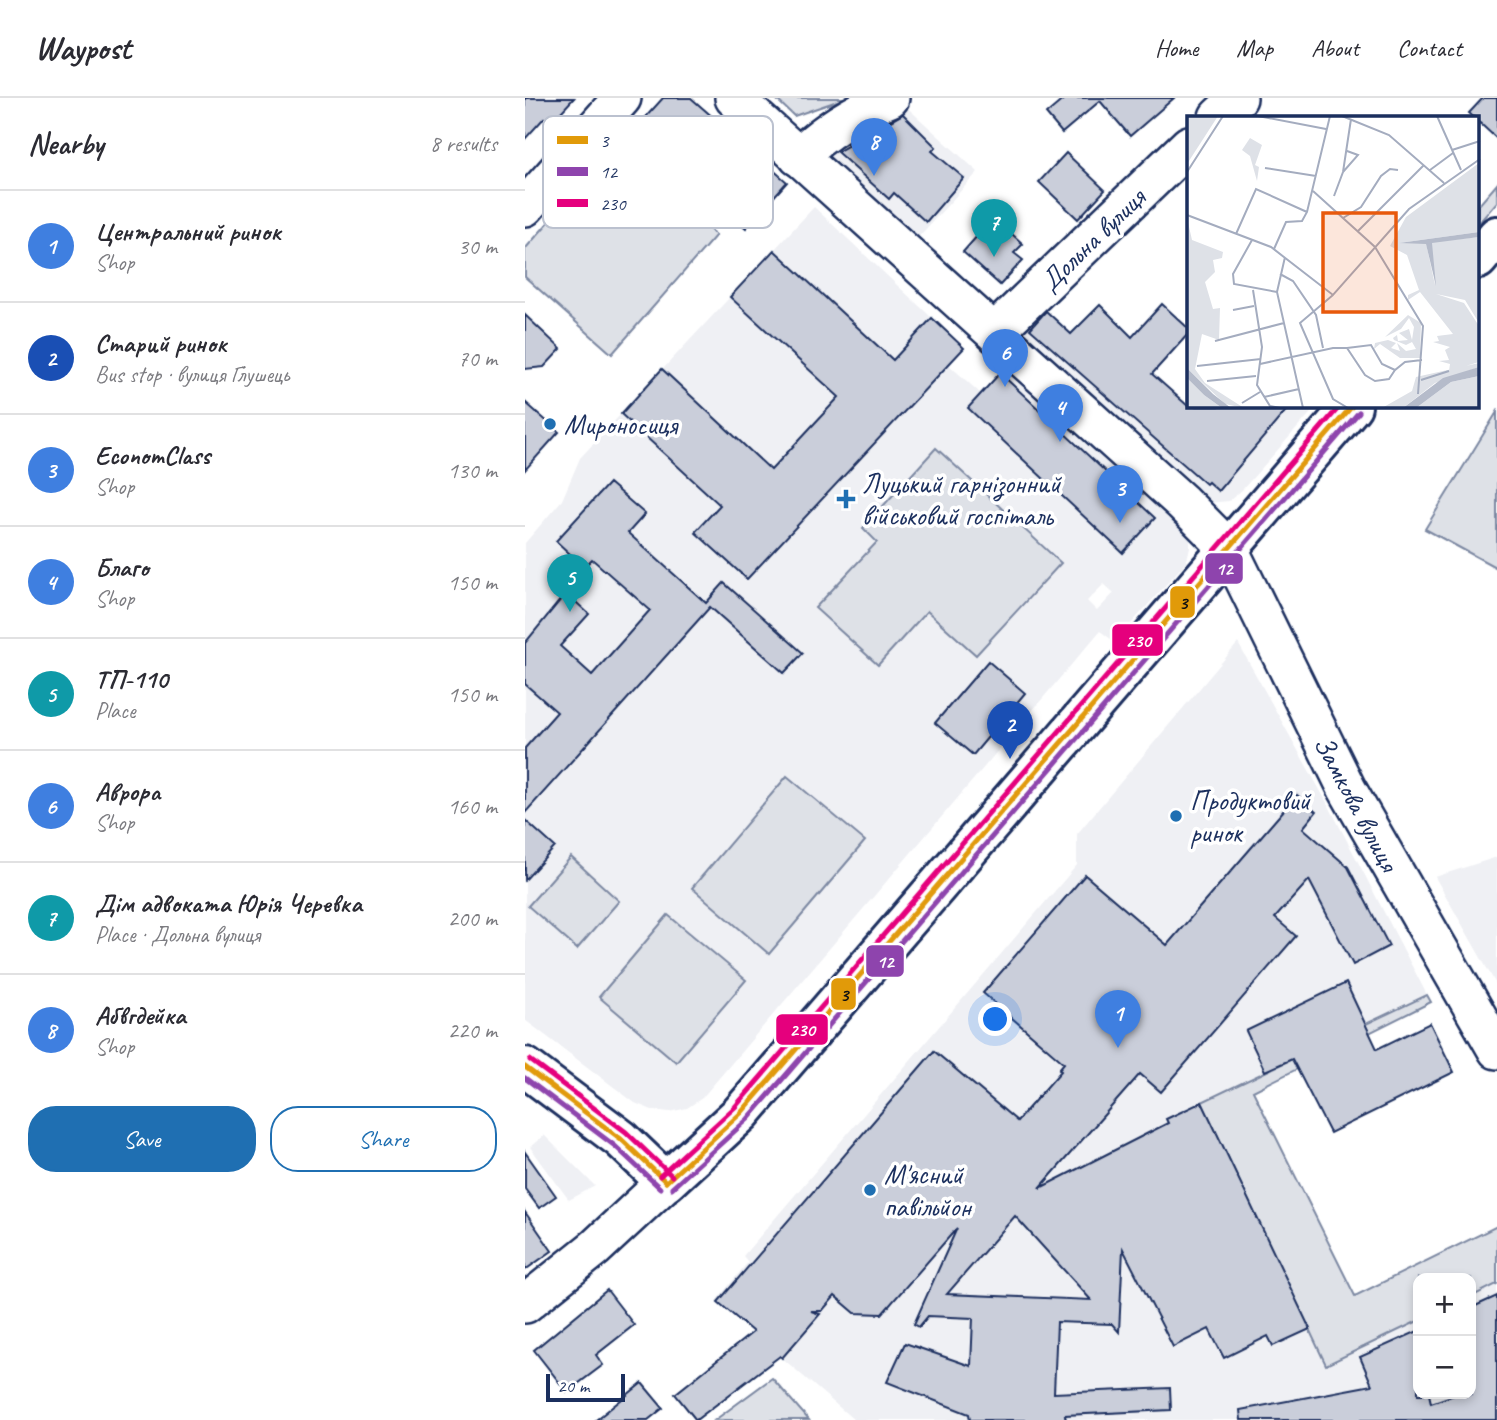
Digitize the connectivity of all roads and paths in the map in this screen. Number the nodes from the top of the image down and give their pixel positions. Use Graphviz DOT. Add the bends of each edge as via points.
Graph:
graph roads {
  1 [pos="622,98"];
  2 [pos="734,98"];
  3 [pos="890,98"];
  4 [pos="1238,98"];
  5 [pos="606,116"];
  6 [pos="754,116"];
  7 [pos="1219,116"];
  8 [pos="773,134"];
  9 [pos="1187,147"];
  10 [pos="798,157"];
  11 [pos="543,187"];
  12 [pos="525,207"];
  13 [pos="1497,236"];
  14 [pos="1479,258"];
  15 [pos="997,335"];
  16 [pos="1350,408"];
  17 [pos="1229,550"];
  18 [pos="1497,1050"];
  19 [pos="525,1067"];
  20 [pos="666,1182"];
  21 [pos="525,1304"];
  1 -- 5 [label="street"];
  2 -- 6 [label="street, Замкова вулиця"];
  3 -- 10 [label="street" via="859,110"];
  4 -- 7 [label="street"];
  8 -- 10 [label="street, Замкова вулиця"];
  9 -- 15 [label="street, Дольна вулиця" via="1009,318"];
  10 -- 15 [label="street, Замкова вулиця"];
  11 -- 12 [label="street"];
  13 -- 14 [label="main road"];
  15 -- 17 [label="street, Замкова вулиця"];
  16 -- 17 [label="main road"];
  17 -- 18 [label="street, Замкова вулиця" via="1347,789"];
  17 -- 20 [label="main road" via="741,1113"];
  19 -- 20 [label="main road" via="621,1139"];
  20 -- 21 [label="street"];
}
